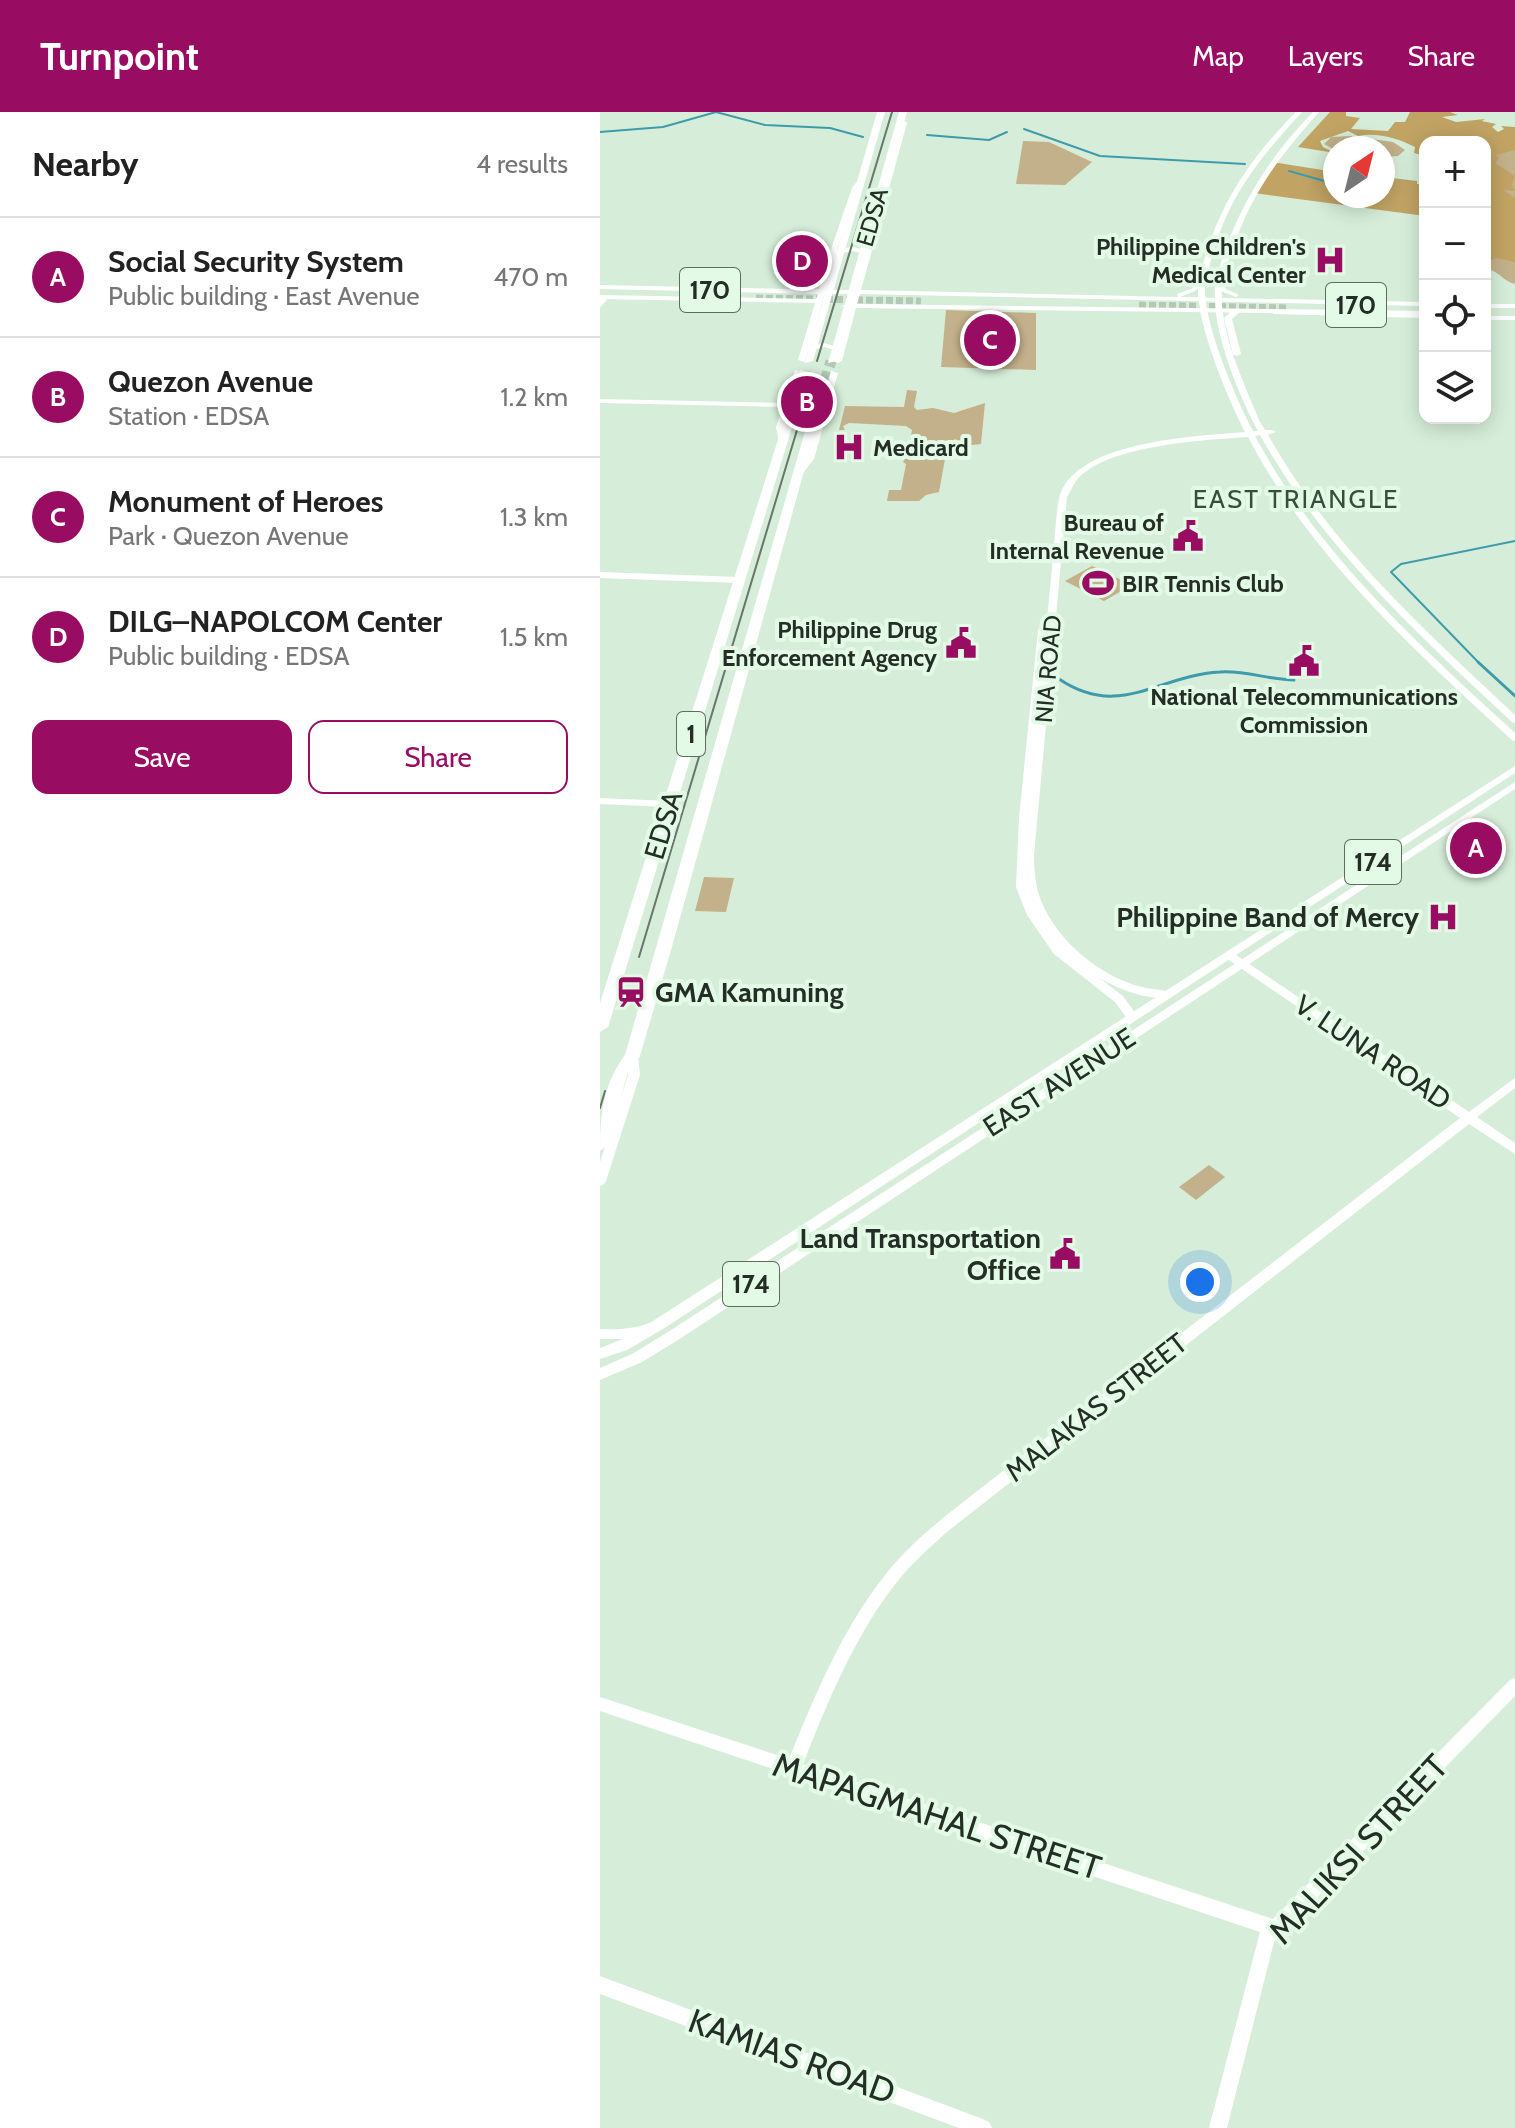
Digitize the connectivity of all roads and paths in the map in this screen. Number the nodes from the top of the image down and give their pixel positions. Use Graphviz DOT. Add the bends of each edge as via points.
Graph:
graph roads {
  1 [pos="881,112"];
  2 [pos="1299,112"];
  3 [pos="1316,112"];
  4 [pos="902,116"];
  5 [pos="862,177"];
  6 [pos="871,243"];
  7 [pos="833,252"];
  8 [pos="868,253"];
  9 [pos="1208,261"];
  10 [pos="1224,262"];
  11 [pos="864,267"];
  12 [pos="1203,281"];
  13 [pos="1220,283"];
  14 [pos="792,287"];
  15 [pos="823,290"];
  16 [pos="896,290"];
  17 [pos="858,291"];
  18 [pos="600,295"];
  19 [pos="757,296"];
  20 [pos="1169,298"];
  21 [pos="1202,298"];
  22 [pos="922,299"];
  23 [pos="1218,299"];
  24 [pos="1271,300"];
  25 [pos="1140,301"];
  26 [pos="820,303"];
  27 [pos="1286,303"];
  28 [pos="783,304"];
  29 [pos="850,304"];
  30 [pos="881,306"];
  31 [pos="1491,306"];
  32 [pos="1515,306"];
  33 [pos="1419,309"];
  34 [pos="1419,309"];
  35 [pos="1419,309"];
  36 [pos="1149,310"];
  37 [pos="1168,310"];
  38 [pos="1206,311"];
  39 [pos="1219,311"];
  40 [pos="1237,311"];
  41 [pos="813,316"];
  42 [pos="1491,316"];
  43 [pos="1515,316"];
  44 [pos="850,317"];
  45 [pos="1209,321"];
  46 [pos="841,348"];
  47 [pos="805,350"];
  48 [pos="805,360"];
  49 [pos="834,361"];
  50 [pos="801,372"];
  51 [pos="834,373"];
  52 [pos="600,401"];
  53 [pos="787,405"];
  54 [pos="811,428"];
  55 [pos="1261,432"];
  56 [pos="783,441"];
  57 [pos="800,471"];
  58 [pos="600,575"];
  59 [pos="739,580"];
  60 [pos="1447,657"];
  61 [pos="1431,661"];
  62 [pos="1515,711"];
  63 [pos="1515,720"];
  64 [pos="1515,738"];
  65 [pos="1515,769"];
  66 [pos="1515,785"];
  67 [pos="600,801"];
  68 [pos="669,804"];
  69 [pos="1230,955"];
  70 [pos="1243,963"];
  71 [pos="1167,995"];
  72 [pos="1132,1017"];
  73 [pos="600,1027"];
  74 [pos="632,1056"];
  75 [pos="1515,1082"];
  76 [pos="1470,1118"];
  77 [pos="600,1145"];
  78 [pos="1515,1149"];
  79 [pos="600,1181"];
  80 [pos="658,1325"];
  81 [pos="600,1334"];
  82 [pos="601,1355"];
  83 [pos="625,1364"];
  84 [pos="600,1374"];
  85 [pos="600,1383"];
  86 [pos="1515,1685"];
  87 [pos="600,1704"];
  88 [pos="793,1768"];
  89 [pos="1273,1928"];
  90 [pos="600,1985"];
  91 [pos="983,2128"];
  92 [pos="1218,2128"];
  1 -- 5 [label="highway, EDSA"];
  2 -- 9 [label="main road" via="1243,177 1219,224"];
  3 -- 10 [label="main road" via="1259,179"];
  4 -- 6 [label="main road, EDSA"];
  4 -- 49 [label="highway, EDSA"];
  5 -- 7 [label="main road, EDSA"];
  5 -- 48 [label="highway, EDSA"];
  6 -- 7 [label="main road"];
  6 -- 8 [label="main road, EDSA"];
  7 -- 8 [label="main road"];
  7 -- 14 [label="main road" via="808,281"];
  7 -- 15 [label="main road, EDSA"];
  8 -- 11 [label="main road, EDSA"];
  9 -- 10 [label="main road"];
  9 -- 12 [label="main road"];
  10 -- 13 [label="main road"];
  11 -- 16 [label="main road" via="873,281"];
  11 -- 17 [label="main road, EDSA"];
  12 -- 20 [label="main road"];
  12 -- 21 [label="main road"];
  13 -- 23 [label="main road"];
  13 -- 27 [label="main road" via="1237,296"];
  14 -- 15 [label="main road, 170"];
  14 -- 18 [label="main road, 170"];
  15 -- 17 [label="main road, 170"];
  15 -- 18 [label="main road, 170"];
  15 -- 26 [label="main road, EDSA"];
  15 -- 29 [label="main road"];
  16 -- 17 [label="main road, 170"];
  16 -- 25 [label="main road, 170"];
  17 -- 25 [label="main road, 170"];
  17 -- 29 [label="main road, EDSA"];
  18 -- 19 [label="main road, 170"];
  18 -- 26 [label="main road, 170"];
  18 -- 28 [label="main road, 170"];
  20 -- 21 [label="main road, 170"];
  20 -- 25 [label="main road, 170"];
  21 -- 23 [label="main road, 170"];
  21 -- 38 [label="main road"];
  22 -- 25 [label="main road, 170"];
  23 -- 24 [label="main road, 170"];
  23 -- 39 [label="main road"];
  24 -- 27 [label="main road, 170"];
  24 -- 34 [label="main road, 170"];
  26 -- 28 [label="main road, 170"];
  26 -- 41 [label="main road, EDSA"];
  27 -- 33 [label="main road, 170"];
  28 -- 41 [label="main road"];
  29 -- 30 [label="main road, 170"];
  29 -- 36 [label="main road, 170"];
  29 -- 44 [label="main road, EDSA"];
  29 -- 46 [label="main road" via="838,340"];
  30 -- 36 [label="main road, 170"];
  30 -- 44 [label="main road"];
  31 -- 32 [label="main road"];
  35 -- 40 [label="main road, 170"];
  36 -- 37 [label="main road, 170"];
  37 -- 38 [label="main road, 170"];
  37 -- 45 [label="main road"];
  38 -- 39 [label="main road, 170"];
  38 -- 45 [label="main road"];
  39 -- 40 [label="main road, 170"];
  39 -- 55 [label="main road" via="1241,389"];
  40 -- 55 [label="main road" via="1228,318"];
  41 -- 47 [label="main road, EDSA"];
  42 -- 43 [label="main road"];
  44 -- 46 [label="main road, EDSA"];
  45 -- 55 [label="main road" via="1228,390"];
  46 -- 47 [label="main road"];
  46 -- 49 [label="main road, EDSA"];
  47 -- 48 [label="main road, EDSA"];
  50 -- 53 [label="main road, EDSA / 1"];
  50 -- 56 [label="highway, EDSA / 1"];
  51 -- 57 [label="main road, EDSA / 1" via="810,459"];
  52 -- 53 [label="main road"];
  53 -- 56 [label="main road, EDSA / 1" via="780,427"];
  54 -- 57 [label="highway, EDSA / 1"];
  55 -- 60 [label="main road" via="1318,517"];
  55 -- 61 [label="main road" via="1294,506 1327,551"];
  55 -- 62 [label="main road" via="1376,576"];
  55 -- 71 [label="main road, NIA ROAD" via="1121,452 1081,470 1063,497 1029,855 1031,881 1042,913 1071,950 1115,982"];
  55 -- 72 [label="main road, NIA ROAD" via="1103,453 1074,469 1057,493 1021,887 1032,915 1058,951 1119,999"];
  56 -- 59 [label="highway, EDSA / 1"];
  57 -- 74 [label="highway, EDSA / 1"];
  58 -- 59 [label="main road"];
  59 -- 68 [label="highway, EDSA / 1"];
  60 -- 61 [label="main road"];
  60 -- 63 [label="main road"];
  61 -- 64 [label="main road"];
  65 -- 69 [label="main road, EAST AVENUE / 174"];
  66 -- 70 [label="main road, EAST AVENUE / 174"];
  67 -- 68 [label="main road"];
  68 -- 73 [label="highway, EDSA / 1"];
  69 -- 70 [label="main road, V. LUNA ROAD"];
  69 -- 71 [label="main road, EAST AVENUE / 174"];
  70 -- 76 [label="main road, V. LUNA ROAD"];
  70 -- 83 [label="main road, EAST AVENUE / 174"];
  71 -- 72 [label="main road, EAST AVENUE / 174"];
  72 -- 80 [label="main road, EAST AVENUE / 174"];
  74 -- 77 [label="highway, EDSA / 1" via="619,1074"];
  74 -- 79 [label="main road, EDSA" via="634,1075"];
  75 -- 76 [label="main road, MALAKAS STREET"];
  76 -- 78 [label="main road, V. LUNA ROAD"];
  76 -- 88 [label="main road, MALAKAS STREET" via="921,1546 869,1611"];
  80 -- 81 [label="main road" via="629,1334"];
  80 -- 82 [label="main road, EAST AVENUE / 174"];
  83 -- 84 [label="main road, EAST AVENUE / 174"];
  83 -- 85 [label="main road"];
  86 -- 89 [label="main road, MALIKSI STREET"];
  87 -- 88 [label="main road, MAPAGMAHAL STREET"];
  88 -- 89 [label="main road, MAPAGMAHAL STREET"];
  89 -- 92 [label="main road, MALIKSI STREET" via="1263,1948"];
  90 -- 91 [label="main road, KAMIAS ROAD"];
}
